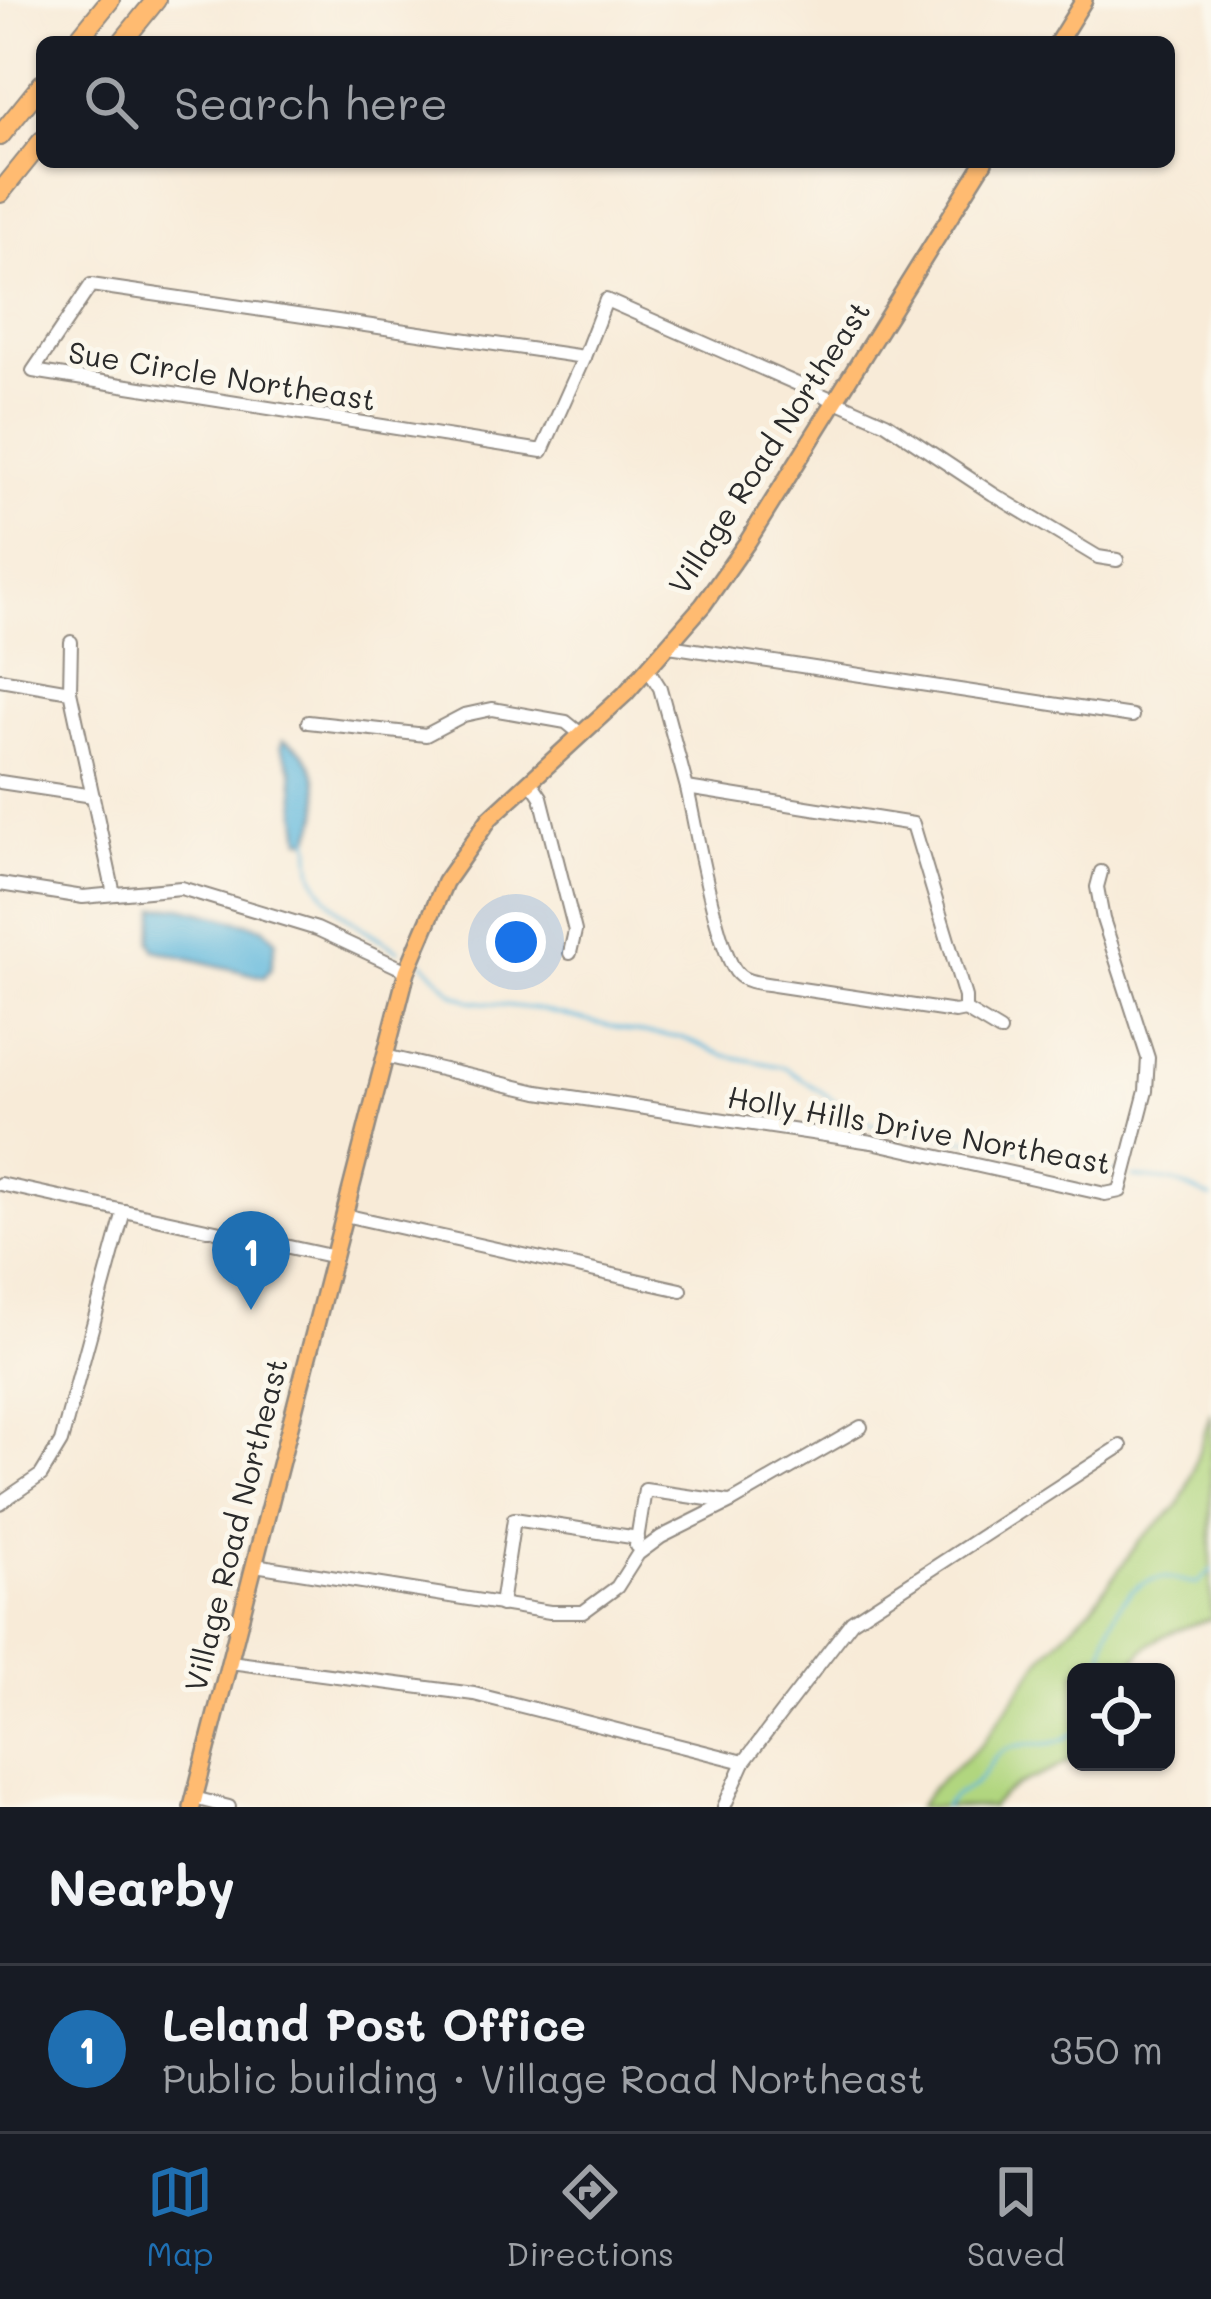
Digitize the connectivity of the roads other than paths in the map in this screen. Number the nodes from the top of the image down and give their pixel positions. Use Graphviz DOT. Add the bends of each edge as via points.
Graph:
graph roads {
  1 [pos="110,0"];
  2 [pos="156,0"];
  3 [pos="1084,0"];
  4 [pos="81,36"];
  5 [pos="127,36"];
  6 [pos="1062,36"];
  7 [pos="36,91"];
  8 [pos="0,136"];
  9 [pos="36,148"];
  10 [pos="979,168"];
  11 [pos="0,193"];
  12 [pos="584,357"];
  13 [pos="835,401"];
  14 [pos="1117,560"];
  15 [pos="71,642"];
  16 [pos="670,646"];
  17 [pos="648,669"];
  18 [pos="0,679"];
  19 [pos="70,691"];
  20 [pos="1132,716"];
  21 [pos="308,722"];
  22 [pos="582,736"];
  23 [pos="0,782"];
  24 [pos="531,782"];
  25 [pos="687,788"];
  26 [pos="93,796"];
  27 [pos="1101,872"];
  28 [pos="0,884"];
  29 [pos="114,894"];
  30 [pos="570,953"];
  31 [pos="407,971"];
  32 [pos="965,1010"];
  33 [pos="1000,1031"];
  34 [pos="385,1056"];
  35 [pos="0,1184"];
  36 [pos="124,1211"];
  37 [pos="344,1215"];
  38 [pos="334,1257"];
  39 [pos="681,1290"];
  40 [pos="861,1426"];
  41 [pos="1120,1446"];
  42 [pos="730,1502"];
  43 [pos="0,1503"];
  44 [pos="638,1538"];
  45 [pos="634,1559"];
  46 [pos="255,1565"];
  47 [pos="501,1605"];
  48 [pos="230,1662"];
  49 [pos="744,1762"];
  50 [pos="193,1802"];
  51 [pos="229,1807"];
  52 [pos="724,1807"];
  1 -- 4 [label="highway"];
  2 -- 5 [label="highway"];
  3 -- 6 [label="main road"];
  7 -- 8 [label="highway"];
  9 -- 11 [label="highway"];
  10 -- 13 [label="main road, Village Road Northeast"];
  12 -- 12 [label="street, Sue Circle Northeast" via="542,451 33,371 91,285"];
  12 -- 13 [label="street, Sue Circle Northeast" via="606,300"];
  13 -- 14 [label="street" via="886,423 1098,557"];
  13 -- 16 [label="main road, Village Road Northeast" via="748,541"];
  15 -- 19 [label="street"];
  16 -- 17 [label="main road, Village Road Northeast"];
  16 -- 20 [label="street"];
  17 -- 22 [label="main road, Village Road Northeast"];
  17 -- 25 [label="street"];
  18 -- 19 [label="street"];
  19 -- 26 [label="street"];
  21 -- 22 [label="street" via="426,735 492,709 566,722"];
  22 -- 24 [label="main road, Village Road Northeast"];
  23 -- 26 [label="street"];
  24 -- 30 [label="street" via="575,931"];
  24 -- 31 [label="main road, Village Road Northeast" via="490,818 445,882"];
  25 -- 32 [label="street" via="913,824"];
  25 -- 32 [label="street" via="736,973"];
  26 -- 29 [label="street"];
  27 -- 34 [label="street, Holly Hills Drive Northeast" via="1103,919 1148,1058 1120,1191 872,1142 538,1092"];
  28 -- 29 [label="street"];
  29 -- 31 [label="street" via="172,887 222,898"];
  31 -- 34 [label="main road, Village Road Northeast"];
  32 -- 33 [label="street"];
  34 -- 37 [label="main road, Village Road Northeast"];
  35 -- 36 [label="street"];
  36 -- 38 [label="street"];
  36 -- 43 [label="street" via="61,1442 41,1475"];
  37 -- 38 [label="main road, Village Road Northeast"];
  37 -- 39 [label="street"];
  38 -- 46 [label="main road, Village Road Northeast"];
  40 -- 42 [label="street"];
  41 -- 49 [label="street" via="852,1621"];
  42 -- 44 [label="street" via="645,1490"];
  42 -- 45 [label="street"];
  44 -- 45 [label="street"];
  44 -- 47 [label="street" via="514,1520"];
  45 -- 47 [label="street" via="617,1587 583,1612"];
  46 -- 47 [label="street"];
  46 -- 48 [label="main road, Village Road Northeast"];
  48 -- 49 [label="street" via="474,1694"];
  48 -- 50 [label="main road, Village Road Northeast"];
  49 -- 52 [label="street"];
  50 -- 51 [label="street"];
}
